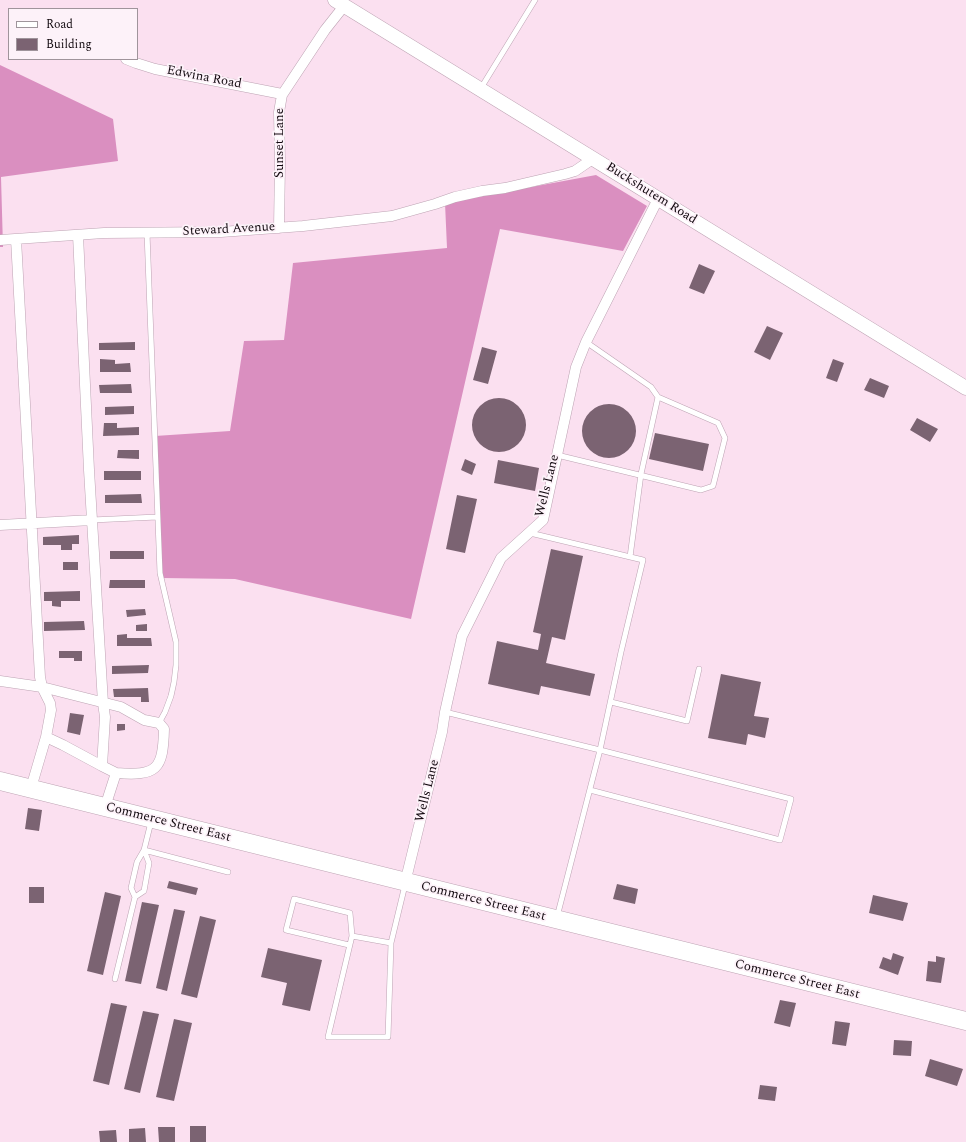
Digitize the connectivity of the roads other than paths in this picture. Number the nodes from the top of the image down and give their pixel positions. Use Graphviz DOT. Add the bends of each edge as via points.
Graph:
graph roads {
  1 [pos="535,0"];
  2 [pos="340,3"];
  3 [pos="128,60"];
  4 [pos="481,89"];
  5 [pos="282,94"];
  6 [pos="594,158"];
  7 [pos="658,199"];
  8 [pos="279,228"];
  9 [pos="147,233"];
  10 [pos="78,235"];
  11 [pos="16,239"];
  12 [pos="0,240"];
  13 [pos="586,342"];
  14 [pos="966,388"];
  15 [pos="658,397"];
  16 [pos="557,455"];
  17 [pos="641,474"];
  18 [pos="157,517"];
  19 [pos="92,520"];
  20 [pos="31,523"];
  21 [pos="0,525"];
  22 [pos="529,532"];
  23 [pos="630,557"];
  24 [pos="699,669"];
  25 [pos="0,681"];
  26 [pos="42,687"];
  27 [pos="611,702"];
  28 [pos="103,703"];
  29 [pos="445,712"];
  30 [pos="159,723"];
  31 [pos="46,737"];
  32 [pos="600,750"];
  33 [pos="102,766"];
  34 [pos="116,773"];
  35 [pos="0,781"];
  36 [pos="31,788"];
  37 [pos="590,790"];
  38 [pos="105,807"];
  39 [pos="151,819"];
  40 [pos="144,850"];
  41 [pos="228,872"];
  42 [pos="405,882"];
  43 [pos="135,897"];
  44 [pos="556,920"];
  45 [pos="352,936"];
  46 [pos="391,943"];
  47 [pos="349,946"];
  48 [pos="115,979"];
  49 [pos="966,1021"];
  1 -- 4 [label="lane"];
  2 -- 4 [label="main road, Buckshutem Road"];
  2 -- 5 [label="street, Sunset Lane"];
  3 -- 5 [label="street, Edwina Road"];
  4 -- 6 [label="main road, Buckshutem Road"];
  5 -- 8 [label="street, Sunset Lane" via="279,112"];
  6 -- 7 [label="main road, Buckshutem Road"];
  6 -- 8 [label="street, Steward Avenue" via="565,174 455,197 392,216"];
  7 -- 13 [label="street, Wells Lane"];
  7 -- 14 [label="main road, Buckshutem Road"];
  8 -- 9 [label="street, Steward Avenue"];
  9 -- 10 [label="street, Steward Avenue"];
  9 -- 18 [label="lane"];
  10 -- 11 [label="street, Steward Avenue"];
  10 -- 19 [label="street"];
  11 -- 12 [label="street, Steward Avenue"];
  11 -- 20 [label="street"];
  13 -- 15 [label="lane" via="651,387"];
  13 -- 16 [label="street, Wells Lane" via="576,367"];
  15 -- 17 [label="lane"];
  15 -- 17 [label="lane" via="718,423 725,438 713,486 701,490"];
  16 -- 17 [label="lane"];
  16 -- 22 [label="street, Wells Lane" via="543,520"];
  17 -- 23 [label="lane"];
  18 -- 19 [label="lane"];
  18 -- 30 [label="lane" via="160,573 176,642 174,682"];
  19 -- 20 [label="street"];
  19 -- 28 [label="street"];
  20 -- 21 [label="street"];
  20 -- 26 [label="street"];
  22 -- 23 [label="lane"];
  22 -- 29 [label="street, Wells Lane" via="501,558 462,636"];
  23 -- 27 [label="lane" via="643,560"];
  24 -- 27 [label="lane" via="687,722"];
  25 -- 26 [label="street"];
  26 -- 28 [label="street"];
  26 -- 31 [label="street" via="51,710"];
  27 -- 32 [label="lane"];
  28 -- 30 [label="street" via="121,707 144,720"];
  28 -- 33 [label="street" via="105,717"];
  29 -- 32 [label="lane"];
  29 -- 42 [label="street, Wells Lane"];
  30 -- 34 [label="street" via="164,729 163,750 158,764 150,771 136,775"];
  31 -- 33 [label="street"];
  31 -- 36 [label="street"];
  32 -- 37 [label="lane"];
  32 -- 37 [label="lane" via="791,799 780,840"];
  33 -- 34 [label="street"];
  34 -- 38 [label="street"];
  35 -- 36 [label="highway, Commerce Street East"];
  36 -- 38 [label="highway, Commerce Street East"];
  37 -- 44 [label="lane"];
  38 -- 39 [label="highway, Commerce Street East"];
  39 -- 40 [label="lane"];
  39 -- 42 [label="highway, Commerce Street East"];
  40 -- 41 [label="lane"];
  40 -- 43 [label="lane" via="137,862 130,888"];
  40 -- 43 [label="lane" via="149,863 144,891"];
  42 -- 44 [label="highway, Commerce Street East"];
  42 -- 46 [label="lane"];
  43 -- 48 [label="lane"];
  44 -- 49 [label="highway, Commerce Street East"];
  45 -- 46 [label="lane"];
  45 -- 47 [label="lane"];
  45 -- 47 [label="lane" via="350,913 294,899 286,930"];
  46 -- 47 [label="lane" via="388,1037 328,1037"];
}
